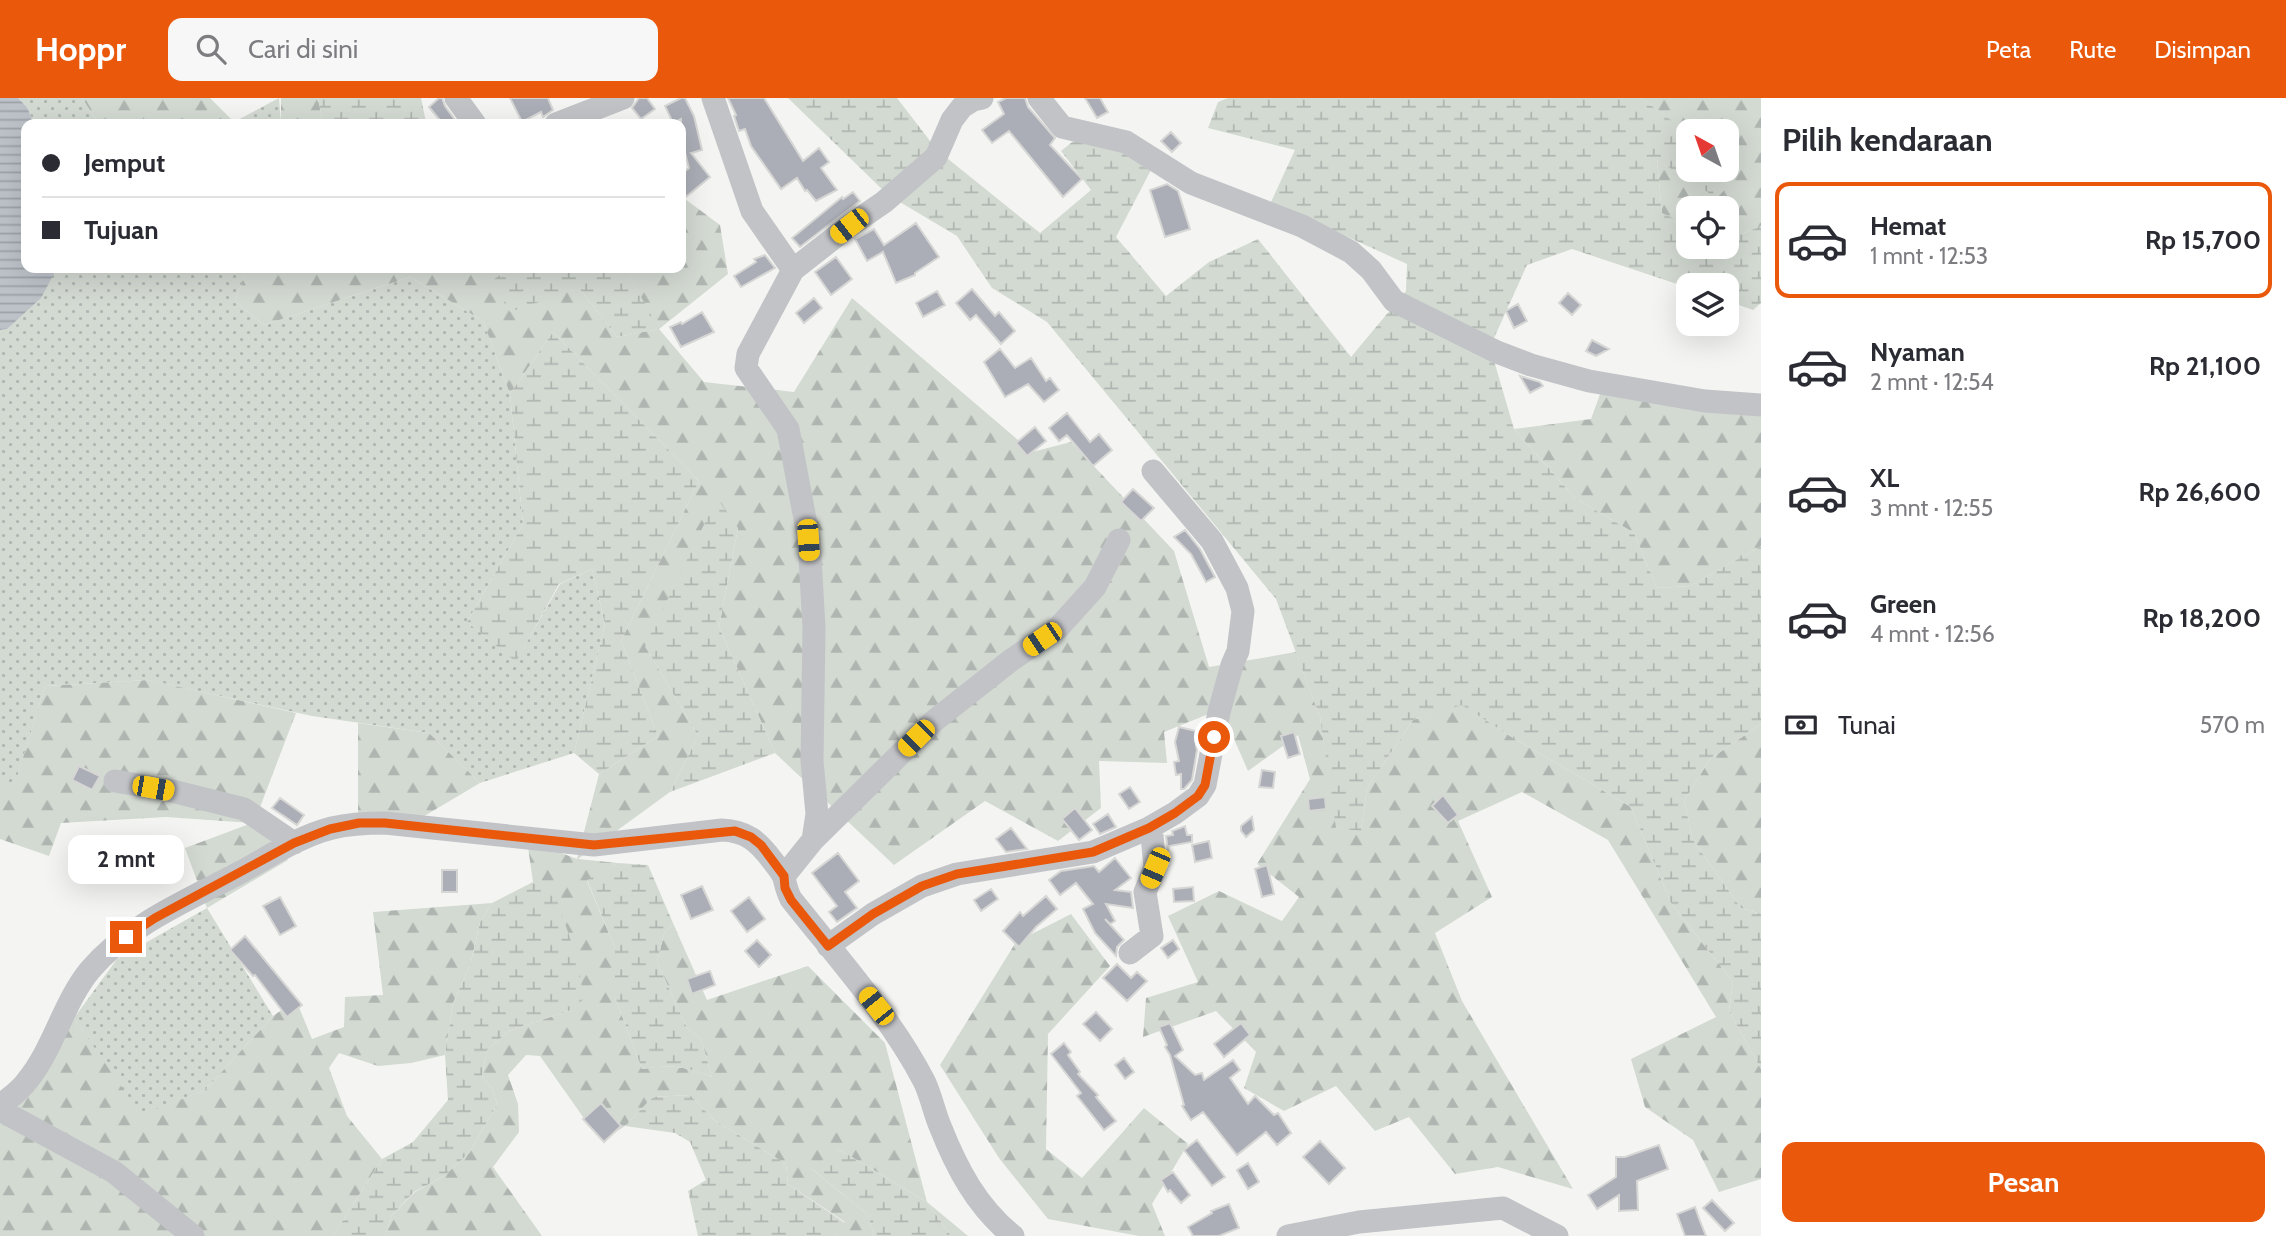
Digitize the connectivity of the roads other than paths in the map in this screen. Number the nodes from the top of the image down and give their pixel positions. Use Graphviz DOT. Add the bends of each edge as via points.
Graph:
graph roads {
  1 [pos="456,98"];
  2 [pos="623,98"];
  3 [pos="713,98"];
  4 [pos="1039,98"];
  5 [pos="966,101"];
  6 [pos="471,119"];
  7 [pos="569,119"];
  8 [pos="793,270"];
  9 [pos="1761,405"];
  10 [pos="1153,471"];
  11 [pos="1119,540"];
  12 [pos="115,781"];
  13 [pos="1149,828"];
  14 [pos="813,840"];
  15 [pos="294,843"];
  16 [pos="784,876"];
  17 [pos="828,946"];
  18 [pos="1130,953"];
  19 [pos="0,1108"];
  20 [pos="192,1236"];
  21 [pos="1013,1236"];
  22 [pos="1288,1236"];
  23 [pos="1557,1236"];
  1 -- 6 [label="street"];
  2 -- 7 [label="street"];
  3 -- 8 [label="street" via="752,211"];
  4 -- 9 [label="street" via="1062,127 1126,142 1191,183 1302,226 1350,252 1371,270 1394,301 1497,352 1589,381 1705,401"];
  5 -- 8 [label="street" via="936,157"];
  8 -- 14 [label="street" via="748,354 746,368 788,429 808,540 814,628 812,761 817,814"];
  10 -- 13 [label="street" via="1212,541 1237,588 1243,623 1205,785 1198,796"];
  11 -- 14 [label="street" via="1095,587 1058,628 934,722"];
  12 -- 15 [label="street" via="243,809"];
  13 -- 17 [label="street" via="1093,852 957,874 922,886"];
  13 -- 18 [label="street" via="1155,868 1145,892 1152,936"];
  14 -- 16 [label="street"];
  15 -- 16 [label="street" via="359,823 594,845 735,831 761,845"];
  15 -- 19 [label="street" via="155,918 105,955 74,993 36,1069"];
  16 -- 17 [label="street" via="791,900"];
  17 -- 21 [label="street" via="876,1006 925,1082 940,1127 971,1191 993,1220"];
  19 -- 20 [label="street" via="114,1172"];
  22 -- 23 [label="street" via="1359,1222 1503,1208"];
}
